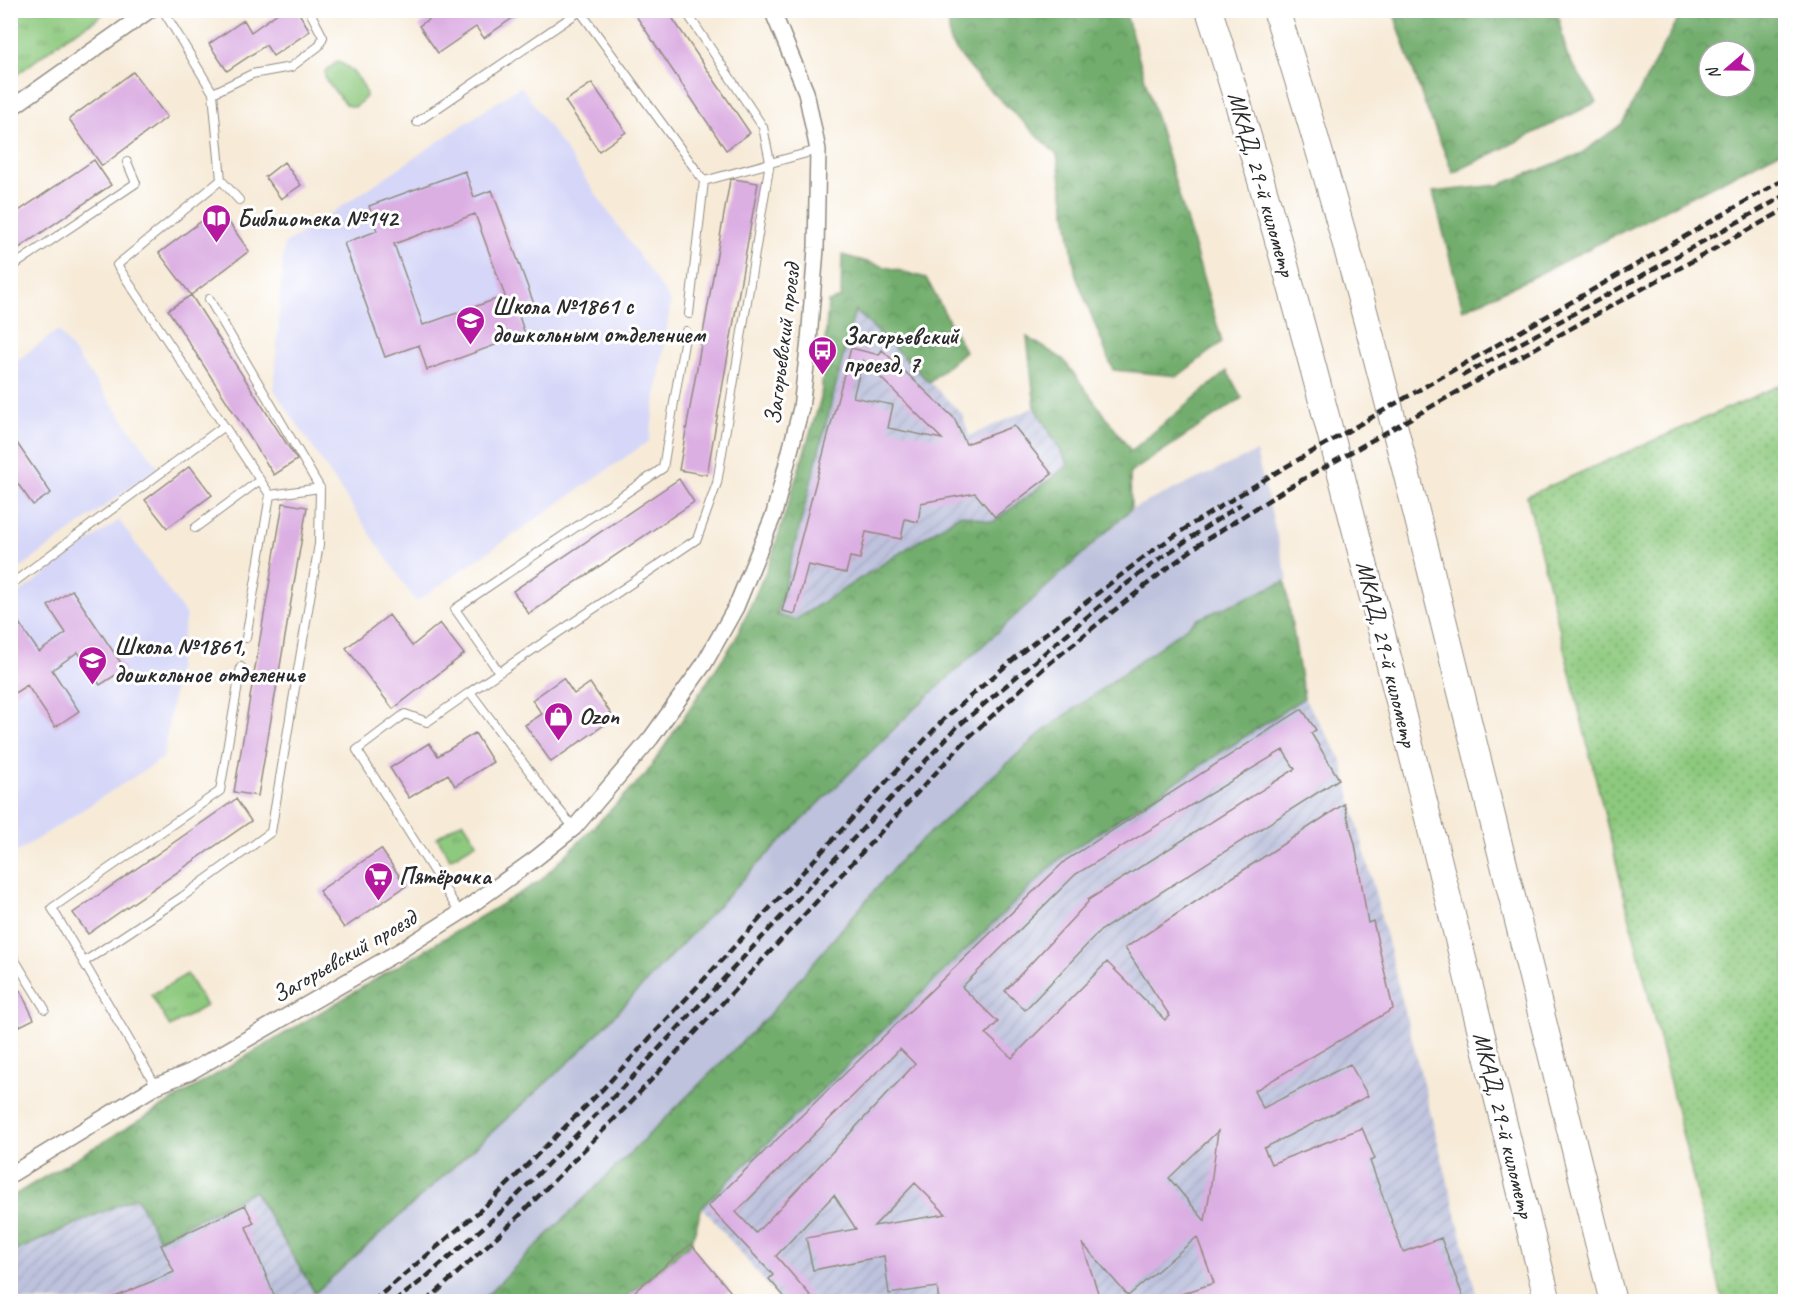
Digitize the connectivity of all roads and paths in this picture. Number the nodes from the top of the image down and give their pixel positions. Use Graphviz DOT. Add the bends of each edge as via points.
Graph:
graph roads {
  1 [pos="150,10"];
  2 [pos="164,10"];
  3 [pos="309,10"];
  4 [pos="685,10"];
  5 [pos="772,10"];
  6 [pos="1209,10"];
  7 [pos="1276,10"];
  8 [pos="580,11"];
  9 [pos="213,93"];
  10 [pos="10,109"];
  11 [pos="417,122"];
  12 [pos="818,150"];
  13 [pos="127,162"];
  14 [pos="770,162"];
  15 [pos="221,180"];
  16 [pos="704,181"];
  17 [pos="239,200"];
  18 [pos="10,268"];
  19 [pos="209,299"];
  20 [pos="689,314"];
  21 [pos="686,331"];
  22 [pos="224,426"];
  23 [pos="260,480"];
  24 [pos="320,488"];
  25 [pos="270,495"];
  26 [pos="195,528"];
  27 [pos="10,585"];
  28 [pos="246,638"];
  29 [pos="241,666"];
  30 [pos="499,672"];
  31 [pos="470,692"];
  32 [pos="574,828"];
  33 [pos="460,913"];
  34 [pos="10,952"];
  35 [pos="84,962"];
  36 [pos="45,1009"];
  37 [pos="156,1086"];
  38 [pos="10,1175"];
  39 [pos="1548,1302"];
  40 [pos="1613,1302"];
  1 -- 10 [label="street"];
  2 -- 9 [label="lane"];
  3 -- 9 [label="lane" via="323,37 319,46 291,67 252,74"];
  4 -- 14 [label="lane" via="763,127"];
  5 -- 12 [label="street, Загорьевский проезд" via="806,92"];
  6 -- 39 [label="highway, МКАД, 29-й километр" via="1288,272 1342,475"];
  7 -- 40 [label="highway" via="1349,255 1403,459"];
  8 -- 11 [label="lane"];
  8 -- 16 [label="lane"];
  9 -- 15 [label="lane"];
  12 -- 14 [label="lane"];
  12 -- 32 [label="street, Загорьевский проезд" via="816,248 801,408 774,514 736,607 704,664 651,738"];
  13 -- 18 [label="lane" via="136,183"];
  14 -- 16 [label="lane"];
  14 -- 30 [label="lane" via="717,483 697,539"];
  15 -- 17 [label="lane"];
  15 -- 22 [label="lane" via="117,265"];
  16 -- 20 [label="lane"];
  19 -- 24 [label="lane"];
  21 -- 30 [label="lane" via="663,468 455,609"];
  22 -- 23 [label="lane"];
  22 -- 27 [label="lane"];
  23 -- 25 [label="lane"];
  23 -- 26 [label="lane"];
  24 -- 25 [label="lane"];
  24 -- 35 [label="lane" via="319,544 271,832"];
  25 -- 28 [label="lane"];
  29 -- 35 [label="lane" via="220,791 52,908"];
  30 -- 31 [label="lane"];
  31 -- 32 [label="lane"];
  31 -- 33 [label="lane" via="427,722 405,714 357,750"];
  32 -- 33 [label="street, Загорьевский проезд"];
  33 -- 37 [label="street, Загорьевский проезд" via="296,1012 190,1072"];
  34 -- 36 [label="lane"];
  35 -- 37 [label="lane"];
  37 -- 38 [label="street, Загорьевский проезд"];
}
